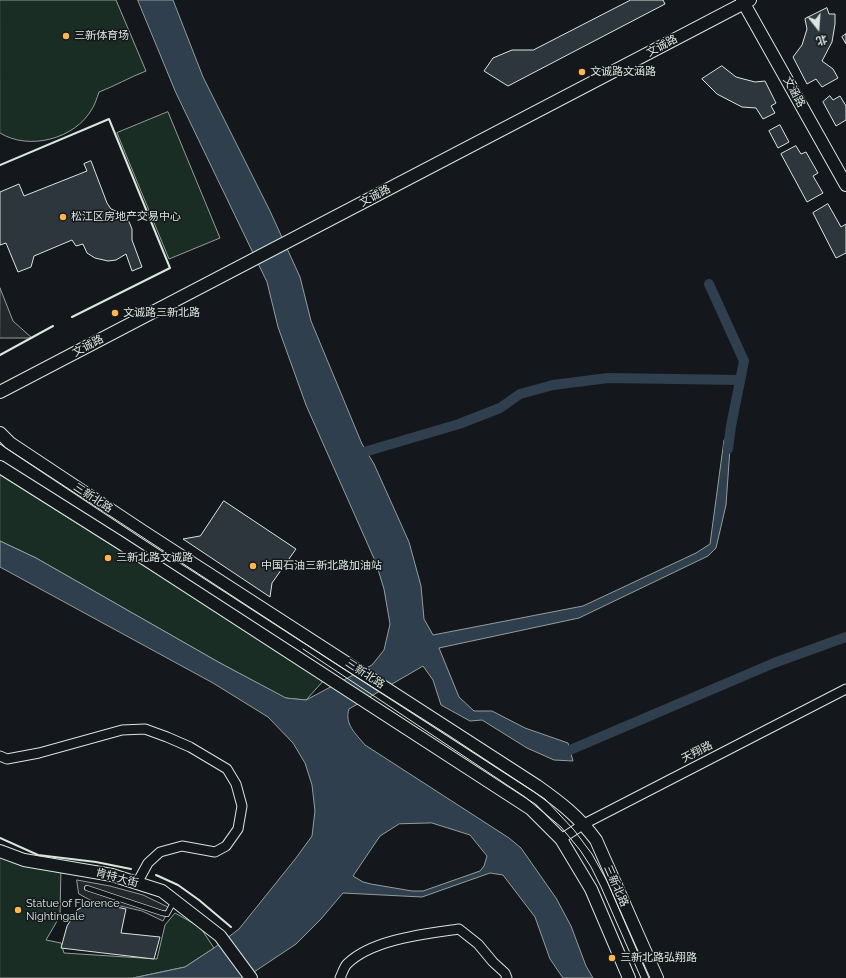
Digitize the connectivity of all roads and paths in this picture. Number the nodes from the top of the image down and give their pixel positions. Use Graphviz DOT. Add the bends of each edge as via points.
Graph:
graph roads {
  1 [pos="745,1"];
  2 [pos="846,185"];
  3 [pos="0,392"];
  4 [pos="0,433"];
  5 [pos="0,467"];
  6 [pos="846,689"];
  7 [pos="0,756"];
  8 [pos="584,824"];
  9 [pos="562,839"];
  10 [pos="0,850"];
  11 [pos="137,883"];
  12 [pos="87,888"];
  13 [pos="174,900"];
  14 [pos="251,978"];
  15 [pos="340,978"];
  16 [pos="507,978"];
  17 [pos="630,978"];
  18 [pos="657,978"];
  1 -- 2 [label="main road, 文涵路"];
  1 -- 3 [label="main road, 文诚路"];
  4 -- 8 [label="main road, 三新北路" via="10,443 537,786"];
  5 -- 9 [label="main road, 三新北路" via="531,809"];
  6 -- 8 [label="street, 天翔路"];
  7 -- 11 [label="street" via="7,759 39,753 122,730 145,729 190,747 227,769 236,784 242,806 238,829 226,846 215,852 182,846 160,852 148,863"];
  8 -- 9 [label="street, 天翔路"];
  8 -- 18 [label="main road, 三新北路" via="596,840"];
  9 -- 17 [label="main road, 三新北路" via="591,889"];
  10 -- 11 [label="main road, 肯特大街" via="24,860 112,875"];
  11 -- 13 [label="main road, 肯特大街" via="162,891"];
  12 -- 13 [label="lane" via="167,914"];
  13 -- 14 [label="main road, 肯特大街" via="220,936"];
  15 -- 16 [label="street" via="346,965 370,948 418,934 459,929 478,944"];
}
